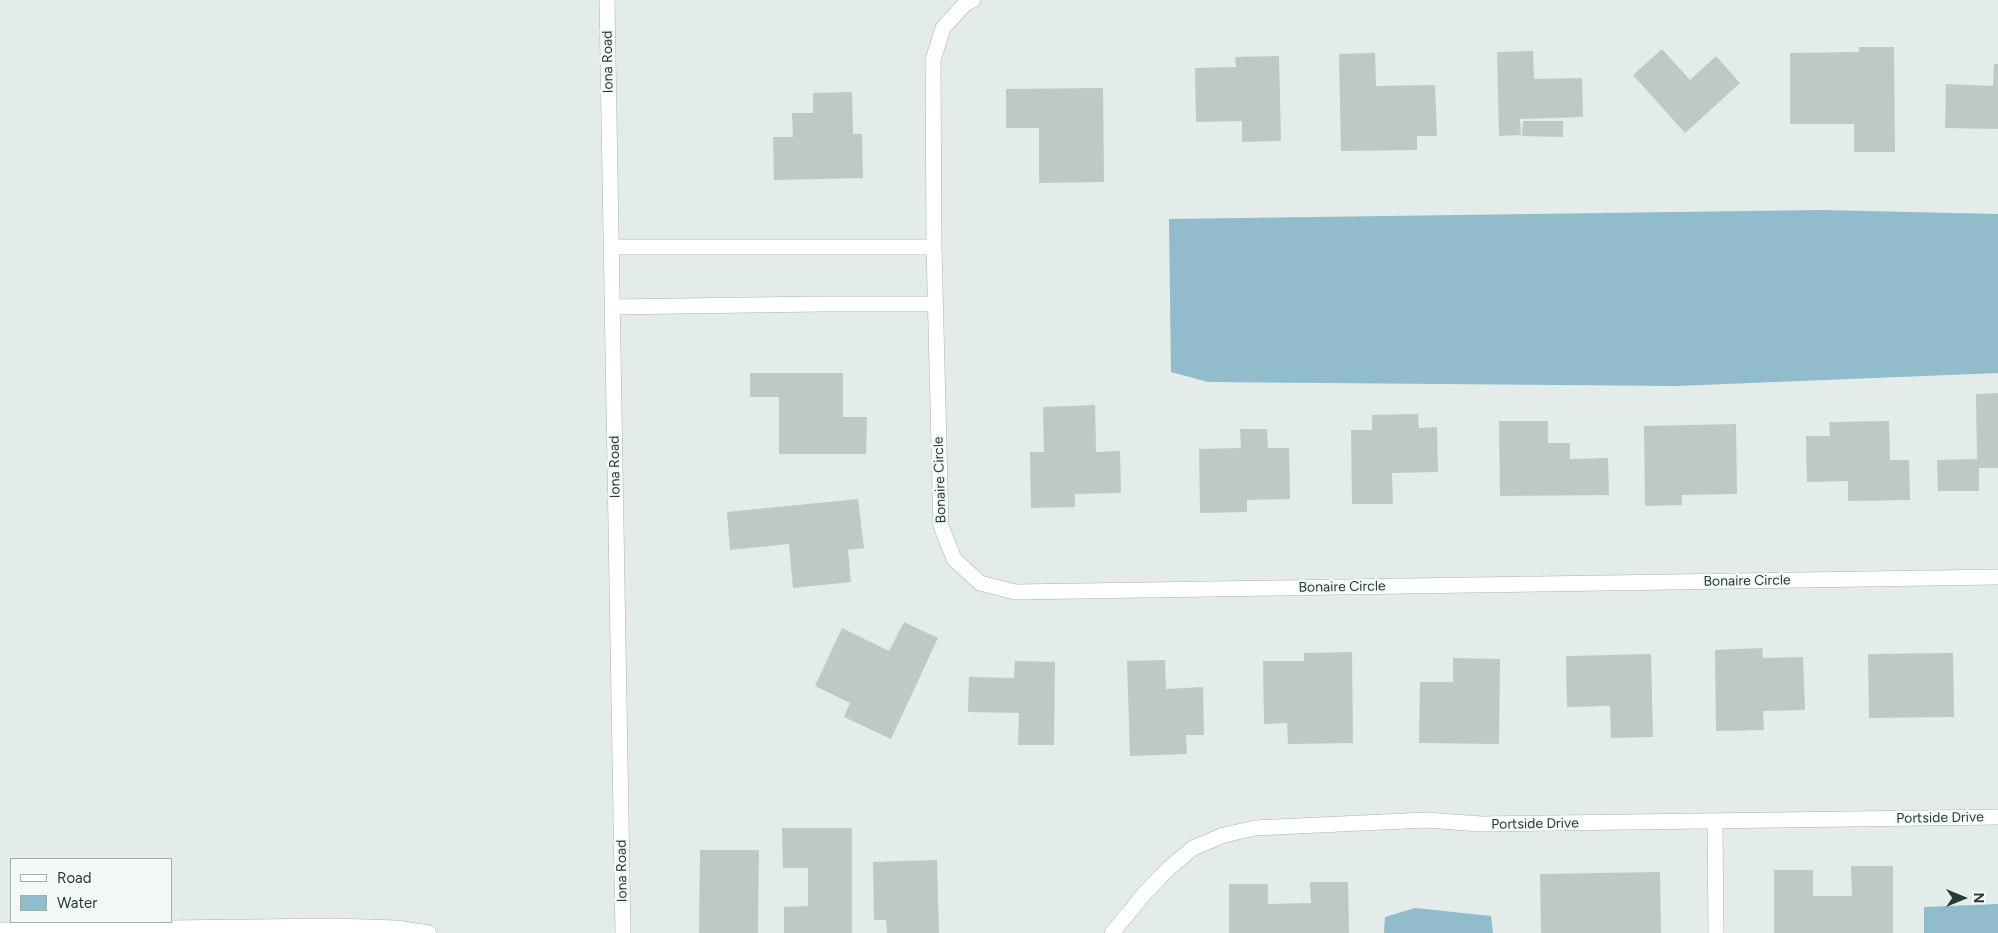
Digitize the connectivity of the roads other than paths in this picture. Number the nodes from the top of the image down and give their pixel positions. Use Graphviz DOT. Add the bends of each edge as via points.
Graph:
graph roads {
  1 [pos="607,0"];
  2 [pos="973,0"];
  3 [pos="934,247"];
  4 [pos="611,248"];
  5 [pos="935,304"];
  6 [pos="612,307"];
  7 [pos="1998,577"];
  8 [pos="1998,817"];
  9 [pos="1715,822"];
  10 [pos="0,930"];
  11 [pos="402,932"];
  12 [pos="429,933"];
  13 [pos="623,933"];
  14 [pos="1112,933"];
  15 [pos="1716,933"];
  1 -- 4 [label="street, Iona Road"];
  2 -- 3 [label="street, Bonaire Circle" via="965,4 943,28 933,60"];
  3 -- 4 [label="street"];
  3 -- 5 [label="street, Bonaire Circle"];
  4 -- 6 [label="street, Iona Road"];
  5 -- 6 [label="street"];
  5 -- 7 [label="street, Bonaire Circle" via="941,526 954,559 980,583 1015,592"];
  6 -- 13 [label="street, Iona Road"];
  8 -- 9 [label="street, Portside Drive"];
  9 -- 14 [label="street, Portside Drive" via="1481,824 1426,820 1255,828 1224,835 1193,848 1145,893"];
  9 -- 15 [label="street"];
  10 -- 11 [label="street" via="268,925 396,928"];
  11 -- 12 [label="street"];
}
